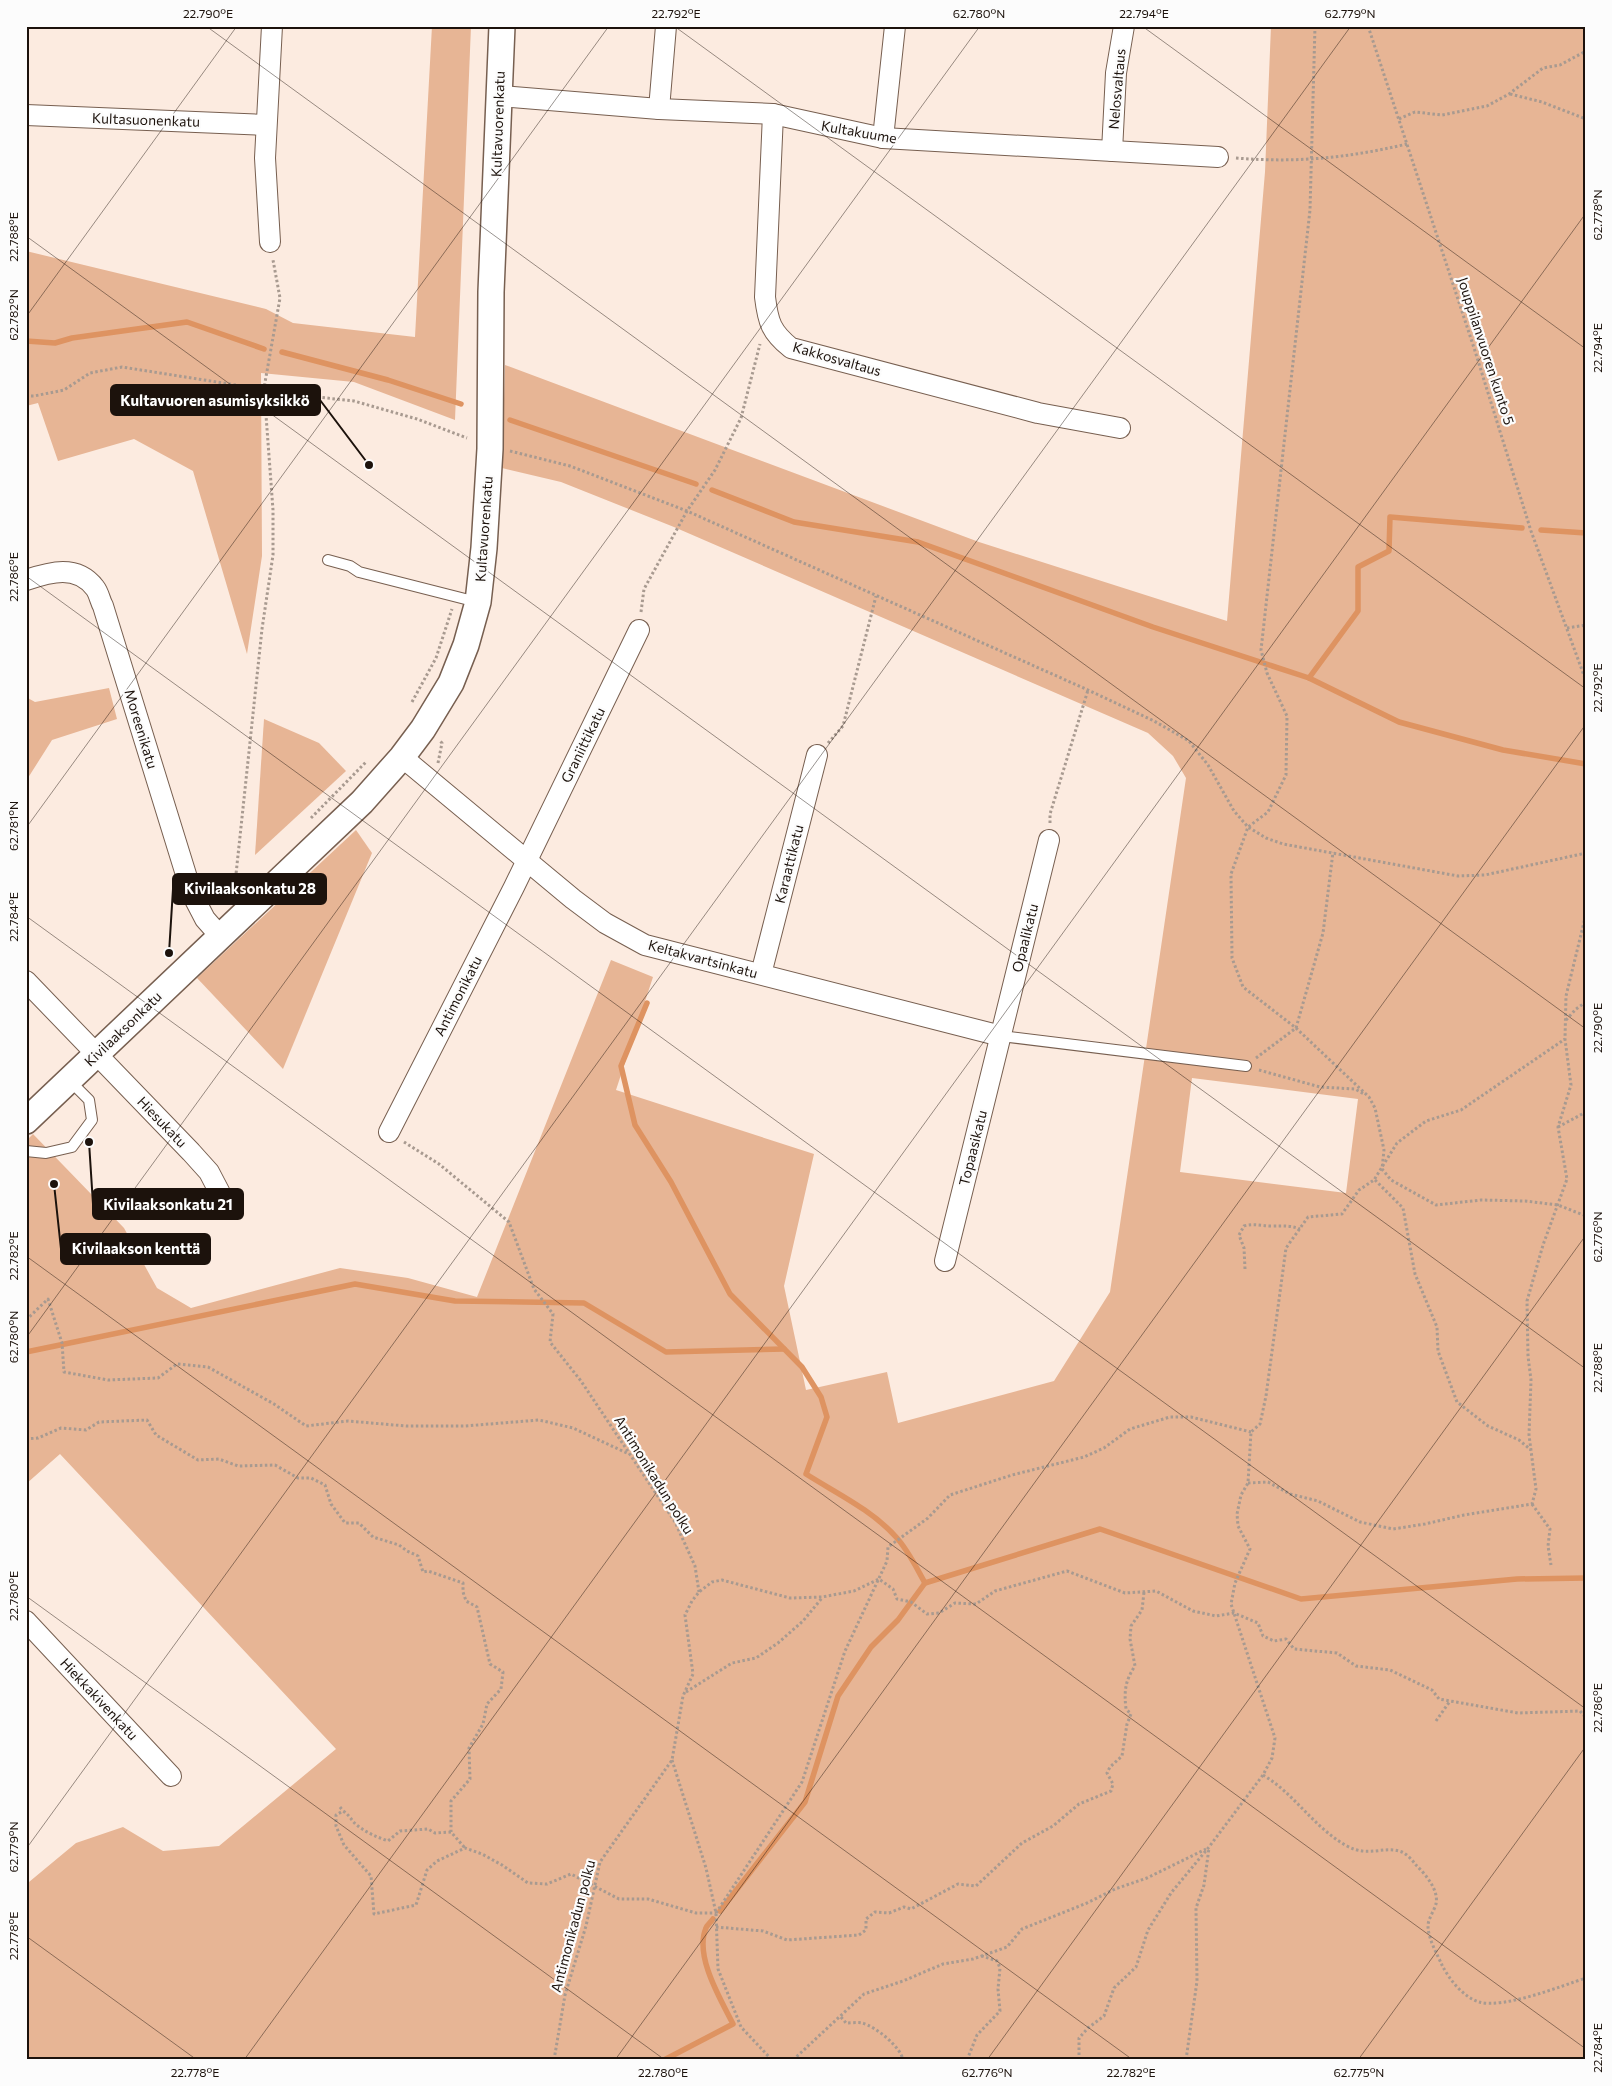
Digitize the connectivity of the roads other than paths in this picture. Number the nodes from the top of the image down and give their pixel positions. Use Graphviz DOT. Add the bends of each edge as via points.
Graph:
graph roads {
  1 [pos="272,26"];
  2 [pos="502,26"];
  3 [pos="666,26"];
  4 [pos="895,26"];
  5 [pos="1124,26"];
  6 [pos="500,96"];
  7 [pos="659,109"];
  8 [pos="774,114"];
  9 [pos="26,115"];
  10 [pos="266,125"];
  11 [pos="882,138"];
  12 [pos="1112,151"];
  13 [pos="1218,157"];
  14 [pos="270,242"];
  15 [pos="1120,428"];
  16 [pos="328,560"];
  17 [pos="26,580"];
  18 [pos="467,600"];
  19 [pos="639,630"];
  20 [pos="817,755"];
  21 [pos="402,757"];
  22 [pos="1049,840"];
  23 [pos="527,860"];
  24 [pos="212,928"];
  25 [pos="761,974"];
  26 [pos="26,981"];
  27 [pos="1001,1036"];
  28 [pos="96,1054"];
  29 [pos="1246,1066"];
  30 [pos="70,1080"];
  31 [pos="26,1121"];
  32 [pos="389,1132"];
  33 [pos="26,1151"];
  34 [pos="221,1196"];
  35 [pos="945,1261"];
  36 [pos="26,1621"];
  37 [pos="171,1776"];
  1 -- 10 [label="street"];
  2 -- 6 [label="street, Kultavuorenkatu"];
  3 -- 7 [label="street"];
  4 -- 11 [label="street"];
  5 -- 12 [label="street, Nelosvaltaus" via="1116,73"];
  6 -- 7 [label="street, Kultakuume"];
  6 -- 18 [label="street, Kultavuorenkatu" via="484,548"];
  7 -- 8 [label="street, Kultakuume"];
  8 -- 11 [label="street, Kultakuume"];
  8 -- 15 [label="street, Kakkosvaltaus" via="765,297 767,318 776,336 791,348 1038,413"];
  9 -- 10 [label="street, Kultasuonenkatu"];
  10 -- 14 [label="street" via="266,208"];
  11 -- 12 [label="street, Kultakuume"];
  12 -- 13 [label="street, Kultakuume"];
  16 -- 18 [label="lane" via="350,566 358,572"];
  17 -- 24 [label="street, Moreenikatu" via="50,572 68,571 95,588 192,894"];
  18 -- 21 [label="street, Kultavuorenkatu" via="466,645 451,683 423,730"];
  19 -- 23 [label="street, Graniittikatu"];
  20 -- 25 [label="street, Karaattikatu"];
  21 -- 23 [label="street, Keltakvartsinkatu"];
  21 -- 24 [label="street, Kultavuorenkatu" via="362,802"];
  22 -- 27 [label="street, Opaalikatu"];
  23 -- 25 [label="street, Keltakvartsinkatu" via="605,923 645,945"];
  23 -- 32 [label="street, Antimonikatu"];
  24 -- 28 [label="street, Kivilaaksonkatu"];
  25 -- 27 [label="street, Keltakvartsinkatu"];
  26 -- 28 [label="street, Hiesukatu"];
  27 -- 29 [label="lane"];
  27 -- 35 [label="street, Topaasikatu"];
  28 -- 30 [label="street, Kivilaaksonkatu"];
  28 -- 34 [label="street, Hiesukatu" via="209,1172"];
  30 -- 31 [label="street, Kivilaaksonkatu"];
  30 -- 33 [label="lane" via="89,1100 92,1120 72,1147 46,1153"];
  36 -- 37 [label="street, Hiekkakivenkatu"];
}
